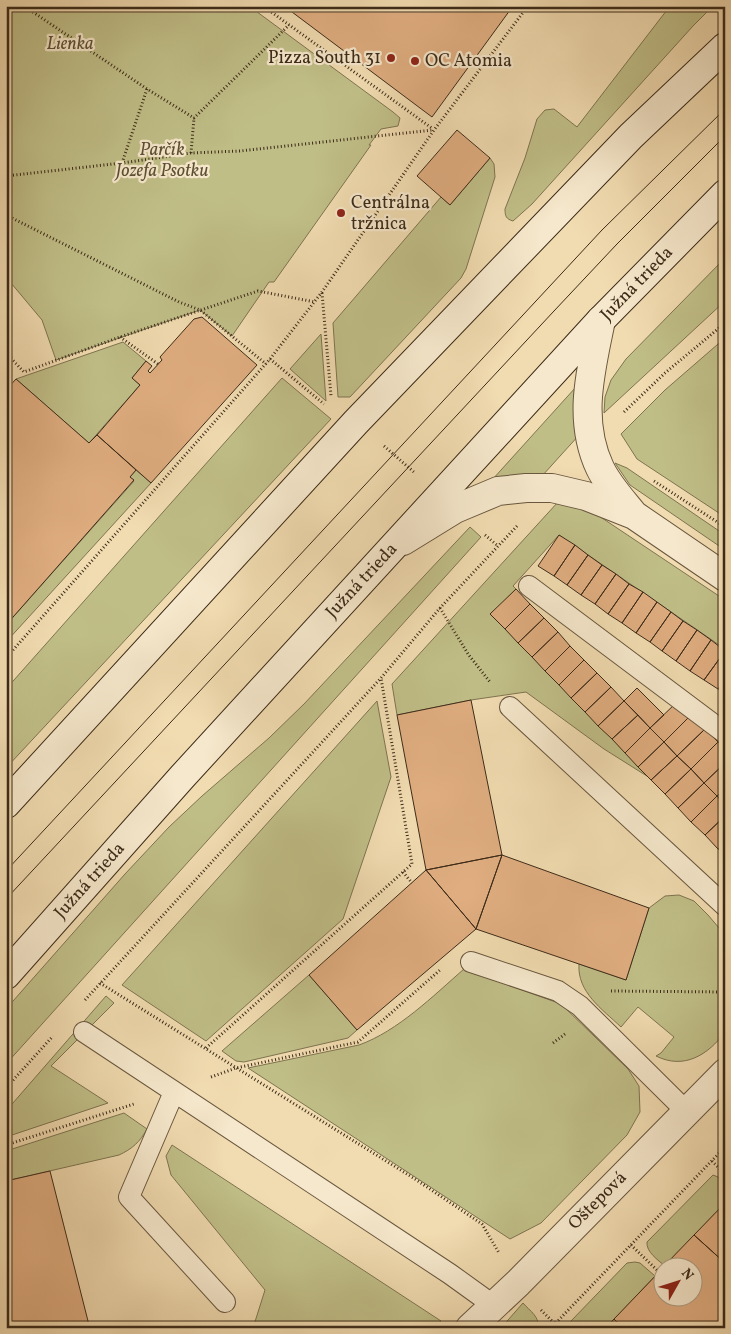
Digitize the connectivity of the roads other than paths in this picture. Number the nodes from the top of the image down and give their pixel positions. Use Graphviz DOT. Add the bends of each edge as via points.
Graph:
graph roads {
  1 [pos="725,48"];
  2 [pos="725,194"];
  3 [pos="601,320"];
  4 [pos="448,503"];
  5 [pos="634,515"];
  6 [pos="725,577"];
  7 [pos="529,586"];
  8 [pos="510,707"];
  9 [pos="725,734"];
  10 [pos="6,804"];
  11 [pos="725,906"];
  12 [pos="471,962"];
  13 [pos="6,975"];
  14 [pos="84,1032"];
  15 [pos="725,1073"];
  16 [pos="174,1092"];
  17 [pos="687,1112"];
  18 [pos="225,1302"];
  19 [pos="493,1305"];
  20 [pos="470,1328"];
  1 -- 10 [label="street" via="344,417"];
  2 -- 3 [label="street, Južná trieda"];
  3 -- 4 [label="street, Južná trieda"];
  3 -- 5 [label="street" via="587,396 587,418 600,468"];
  4 -- 5 [label="street" via="498,491 552,488 586,496"];
  4 -- 13 [label="street, Južná trieda" via="391,549"];
  5 -- 6 [label="street"];
  7 -- 9 [label="lane"];
  8 -- 11 [label="lane"];
  12 -- 17 [label="lane" via="558,991 580,1006"];
  14 -- 16 [label="lane"];
  15 -- 17 [label="street, Oštepová"];
  16 -- 18 [label="lane" via="129,1197"];
  16 -- 19 [label="lane"];
  17 -- 19 [label="street, Oštepová"];
  19 -- 20 [label="street, Oštepová"];
}
